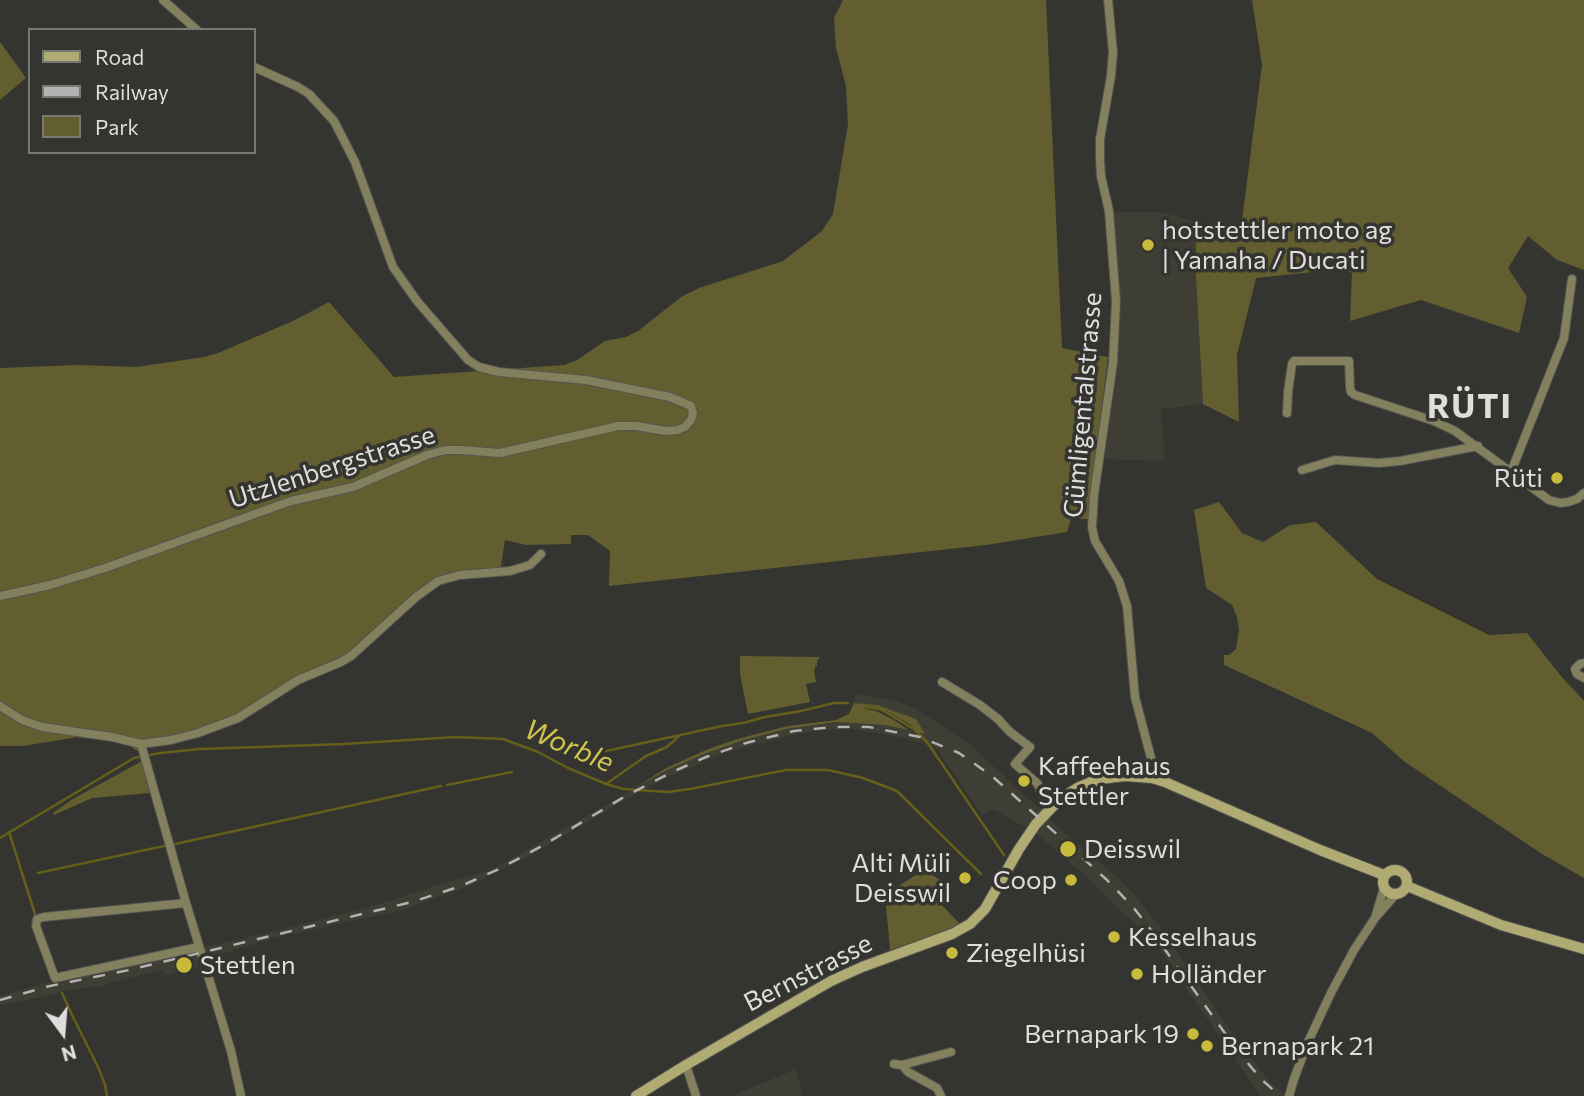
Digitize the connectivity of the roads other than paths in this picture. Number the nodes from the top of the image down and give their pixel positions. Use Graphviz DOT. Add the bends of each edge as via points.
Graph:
graph roads {
  1 [pos="163,0"];
  2 [pos="1108,0"];
  3 [pos="195,28"];
  4 [pos="256,68"];
  5 [pos="1572,279"];
  6 [pos="1287,413"];
  7 [pos="1478,446"];
  8 [pos="1302,470"];
  9 [pos="1511,472"];
  10 [pos="1584,493"];
  11 [pos="541,554"];
  12 [pos="0,596"];
  13 [pos="1584,663"];
  14 [pos="1584,678"];
  15 [pos="942,682"];
  16 [pos="0,706"];
  17 [pos="142,747"];
  18 [pos="1151,763"];
  19 [pos="1140,777"];
  20 [pos="1159,780"];
  21 [pos="1050,809"];
  22 [pos="1384,875"];
  23 [pos="1407,886"];
  24 [pos="1384,888"];
  25 [pos="1396,894"];
  26 [pos="186,903"];
  27 [pos="1375,918"];
  28 [pos="199,947"];
  29 [pos="1584,949"];
  30 [pos="951,1052"];
  31 [pos="686,1065"];
  32 [pos="242,1096"];
  33 [pos="636,1096"];
  34 [pos="696,1096"];
  35 [pos="942,1096"];
  36 [pos="1289,1096"];
  1 -- 3 [label="street"];
  2 -- 18 [label="street, Gümligentalstrasse" via="1111,76 1100,160 1116,301 1113,363 1092,527 1125,597 1136,703"];
  4 -- 12 [label="street, Utzlenbergstrasse" via="309,94 334,121 355,162 393,267 468,360 499,372 586,380 670,397 691,406 691,420 677,430 618,426 500,453 445,450 353,487 290,501 105,568"];
  5 -- 9 [label="street" via="1561,347"];
  6 -- 7 [label="street" via="1294,362 1349,361 1351,393 1434,421"];
  7 -- 8 [label="street" via="1379,463 1335,460"];
  7 -- 9 [label="street"];
  9 -- 10 [label="street" via="1554,502 1571,501"];
  11 -- 17 [label="street" via="530,565 510,571 438,581 341,662 298,680 230,722"];
  13 -- 14 [label="street" via="1575,669"];
  15 -- 21 [label="street" via="980,705 1030,747 1014,764 1037,783"];
  16 -- 17 [label="street" via="42,727 112,737"];
  17 -- 26 [label="street"];
  18 -- 19 [label="street"];
  18 -- 20 [label="street, Gümligentalstrasse"];
  19 -- 20 [label="main road, Bernstrasse"];
  19 -- 21 [label="main road, Bernstrasse" via="1091,782"];
  20 -- 22 [label="main road, Bernstrasse"];
  21 -- 31 [label="main road, Bernstrasse" via="1027,836 985,909 965,928 839,977"];
  22 -- 23 [label="main road, Bernstrasse" via="1400,870"];
  22 -- 24 [label="main road"];
  23 -- 25 [label="main road"];
  23 -- 29 [label="main road, Bernstrasse" via="1501,925"];
  24 -- 25 [label="main road"];
  24 -- 27 [label="street"];
  25 -- 27 [label="street"];
  26 -- 28 [label="street"];
  26 -- 28 [label="street" via="44,917 37,919 36,926 55,978"];
  27 -- 36 [label="street" via="1322,1011"];
  28 -- 32 [label="street"];
  30 -- 35 [label="street" via="898,1065 937,1088"];
  31 -- 33 [label="main road, Bernstrasse"];
  31 -- 34 [label="street"];
}
